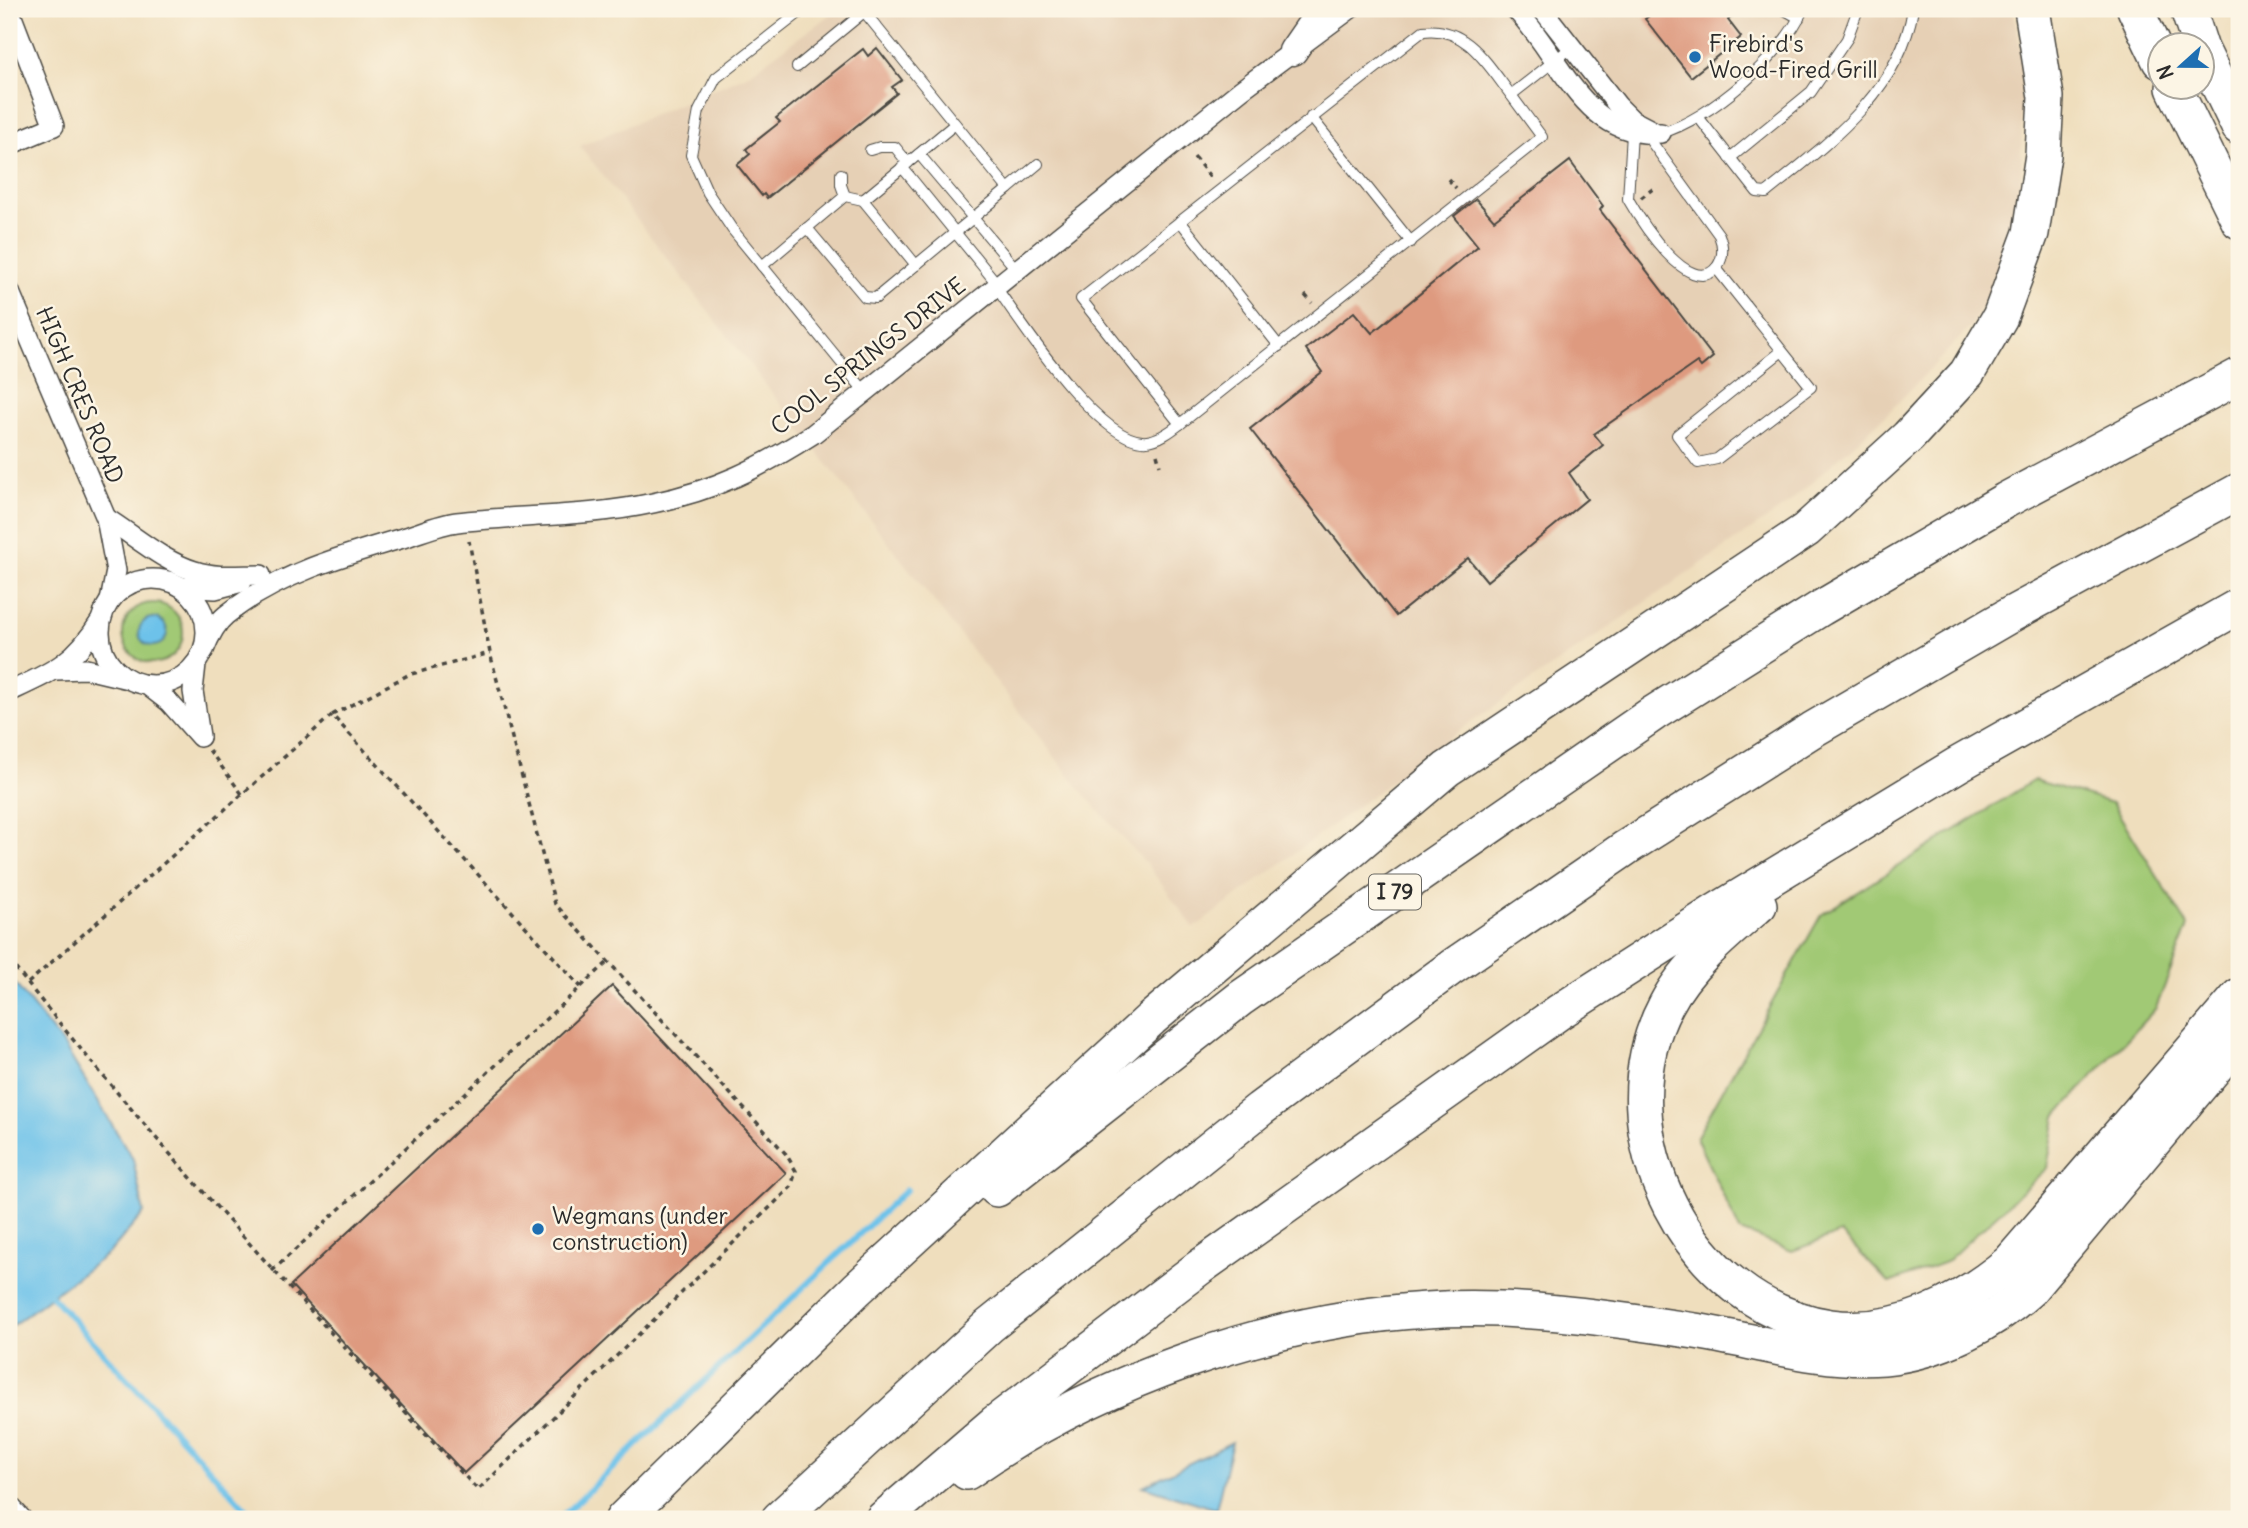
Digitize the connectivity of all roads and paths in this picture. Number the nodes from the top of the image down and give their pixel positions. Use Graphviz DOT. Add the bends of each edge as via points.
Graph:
graph roads {
  1 [pos="9,9"];
  2 [pos="804,9"];
  3 [pos="1322,9"];
  4 [pos="1350,9"];
  5 [pos="1515,9"];
  6 [pos="1542,9"];
  7 [pos="1783,9"];
  8 [pos="1858,9"];
  9 [pos="1913,9"];
  10 [pos="2032,9"];
  11 [pos="2135,9"];
  12 [pos="863,10"];
  13 [pos="1801,13"];
  14 [pos="2146,32"];
  15 [pos="1572,47"];
  16 [pos="1293,51"];
  17 [pos="1554,60"];
  18 [pos="797,67"];
  19 [pos="2216,77"];
  20 [pos="1511,95"];
  21 [pos="2181,102"];
  22 [pos="1311,117"];
  23 [pos="1699,118"];
  24 [pos="955,124"];
  25 [pos="2239,127"];
  26 [pos="1646,133"];
  27 [pos="9,145"];
  28 [pos="870,150"];
  29 [pos="919,154"];
  30 [pos="1194,157"];
  31 [pos="1730,158"];
  32 [pos="1038,164"];
  33 [pos="905,165"];
  34 [pos="841,174"];
  35 [pos="1212,179"];
  36 [pos="1448,179"];
  37 [pos="1654,188"];
  38 [pos="1008,189"];
  39 [pos="1457,189"];
  40 [pos="845,196"];
  41 [pos="863,200"];
  42 [pos="1637,201"];
  43 [pos="972,218"];
  44 [pos="1180,221"];
  45 [pos="2239,221"];
  46 [pos="807,228"];
  47 [pos="956,232"];
  48 [pos="1411,242"];
  49 [pos="916,265"];
  50 [pos="762,266"];
  51 [pos="1716,268"];
  52 [pos="1017,270"];
  53 [pos="997,286"];
  54 [pos="9,290"];
  55 [pos="1305,295"];
  56 [pos="1312,303"];
  57 [pos="1279,346"];
  58 [pos="1782,351"];
  59 [pos="2239,369"];
  60 [pos="2239,376"];
  61 [pos="866,393"];
  62 [pos="2182,405"];
  63 [pos="1180,424"];
  64 [pos="2239,491"];
  65 [pos="106,518"];
  66 [pos="465,522"];
  67 [pos="294,574"];
  68 [pos="261,575"];
  69 [pos="182,587"];
  70 [pos="2239,606"];
  71 [pos="106,610"];
  72 [pos="490,653"];
  73 [pos="200,657"];
  74 [pos="57,670"];
  75 [pos="139,683"];
  76 [pos="9,692"];
  77 [pos="332,715"];
  78 [pos="200,737"];
  79 [pos="1956,765"];
  80 [pos="242,794"];
  81 [pos="9,960"];
  82 [pos="608,962"];
  83 [pos="27,984"];
  84 [pos="581,987"];
  85 [pos="2239,996"];
  86 [pos="2239,1039"];
  87 [pos="272,1271"];
  88 [pos="9,1505"];
  89 [pos="22,1519"];
  90 [pos="623,1519"];
  91 [pos="630,1519"];
  92 [pos="779,1519"];
  93 [pos="883,1519"];
  94 [pos="901,1519"];
  1 -- 27 [label="street" via="54,126"];
  2 -- 50 [label="lane" via="716,78 699,111 693,140 691,155 708,194"];
  3 -- 16 [label="street"];
  4 -- 16 [label="street, COOL SPRINGS DRIVE"];
  5 -- 17 [label="street"];
  6 -- 15 [label="street"];
  7 -- 13 [label="lane"];
  8 -- 31 [label="lane" via="1847,39 1811,92"];
  9 -- 31 [label="lane" via="1889,74 1845,130 1766,193 1757,192"];
  10 -- 90 [label="highway" via="2046,97 2031,233 2000,317 1968,373 1908,437 1806,530 1447,769 1151,1019 857,1289"];
  11 -- 14 [label="highway"];
  12 -- 18 [label="lane"];
  12 -- 24 [label="lane"];
  13 -- 23 [label="lane" via="1772,57"];
  15 -- 17 [label="lane"];
  15 -- 26 [label="street"];
  16 -- 52 [label="street, COOL SPRINGS DRIVE"];
  17 -- 20 [label="lane"];
  17 -- 26 [label="street" via="1596,113 1614,127"];
  19 -- 25 [label="highway"];
  20 -- 22 [label="lane" via="1458,34 1439,29 1423,31"];
  20 -- 48 [label="lane" via="1542,137"];
  21 -- 45 [label="highway"];
  22 -- 44 [label="lane"];
  22 -- 48 [label="lane"];
  23 -- 26 [label="lane"];
  23 -- 31 [label="lane"];
  24 -- 29 [label="lane"];
  24 -- 38 [label="lane"];
  26 -- 51 [label="lane" via="1719,235 1722,254"];
  26 -- 51 [label="lane" via="1626,187 1631,205 1679,267 1693,276"];
  28 -- 33 [label="lane" via="895,147"];
  29 -- 33 [label="lane"];
  29 -- 43 [label="lane"];
  30 -- 35 [label="path"];
  32 -- 38 [label="lane"];
  33 -- 41 [label="lane"];
  33 -- 47 [label="lane"];
  34 -- 40 [label="lane"];
  36 -- 39 [label="path"];
  37 -- 42 [label="path"];
  38 -- 43 [label="lane"];
  40 -- 41 [label="lane"];
  40 -- 46 [label="lane"];
  41 -- 49 [label="lane"];
  43 -- 47 [label="lane"];
  43 -- 52 [label="lane"];
  44 -- 57 [label="lane"];
  44 -- 63 [label="lane" via="1081,299"];
  46 -- 49 [label="lane" via="865,297 876,298"];
  46 -- 50 [label="lane"];
  47 -- 49 [label="lane"];
  47 -- 53 [label="lane"];
  48 -- 57 [label="lane"];
  50 -- 61 [label="lane"];
  51 -- 58 [label="lane"];
  52 -- 53 [label="street, COOL SPRINGS DRIVE"];
  53 -- 61 [label="street, COOL SPRINGS DRIVE"];
  53 -- 63 [label="lane" via="1067,383 1109,428 1146,442"];
  54 -- 65 [label="street, HIGH CRES ROAD"];
  55 -- 56 [label="path"];
  57 -- 63 [label="lane"];
  58 -- 58 [label="lane" via="1677,435 1698,463 1717,458 1811,387"];
  59 -- 62 [label="highway"];
  60 -- 62 [label="highway, I 79"];
  61 -- 66 [label="street, COOL SPRINGS DRIVE" via="764,466 714,488 637,506"];
  62 -- 91 [label="highway, I 79" via="1821,608 1633,728 1241,998 990,1194"];
  64 -- 92 [label="highway" via="2008,616 1812,730 1452,967 1260,1109 989,1326"];
  65 -- 68 [label="street, HIGH CRES ROAD" via="166,560 197,572"];
  65 -- 71 [label="street, HIGH CRES ROAD" via="116,570"];
  66 -- 67 [label="street, COOL SPRINGS DRIVE" via="373,546"];
  66 -- 72 [label="path"];
  67 -- 68 [label="street, COOL SPRINGS DRIVE"];
  67 -- 73 [label="street, COOL SPRINGS DRIVE" via="225,615"];
  68 -- 69 [label="street, COOL SPRINGS DRIVE" via="215,589"];
  69 -- 71 [label="street" via="159,579 136,581 121,589"];
  69 -- 73 [label="street" via="204,615 206,632"];
  70 -- 79 [label="highway"];
  71 -- 74 [label="street" via="84,647"];
  71 -- 75 [label="street" via="101,643 105,655 120,674"];
  72 -- 77 [label="path" via="408,675"];
  72 -- 82 [label="path" via="555,904"];
  73 -- 75 [label="street" via="174,681"];
  73 -- 78 [label="street" via="193,691"];
  74 -- 75 [label="street" via="101,671"];
  74 -- 76 [label="street"];
  75 -- 78 [label="street" via="169,702"];
  77 -- 80 [label="path"];
  77 -- 84 [label="path"];
  78 -- 80 [label="path"];
  79 -- 85 [label="highway" via="1778,889 1713,944 1666,1005 1648,1055 1646,1143 1682,1230 1736,1287 1798,1318 1831,1327 1901,1322 1964,1297 2010,1262"];
  79 -- 93 [label="highway" via="1715,912 1440,1095 1016,1406"];
  80 -- 83 [label="path"];
  81 -- 83 [label="path"];
  82 -- 84 [label="path"];
  82 -- 87 [label="path" via="786,1154 796,1171 791,1187 478,1490"];
  83 -- 87 [label="path"];
  84 -- 87 [label="path"];
  86 -- 94 [label="highway" via="2029,1290 1977,1329 1939,1343 1886,1357 1853,1357 1529,1310 1427,1310 1338,1323 1214,1352 1130,1383 998,1450"];
  88 -- 89 [label="street"];
}
